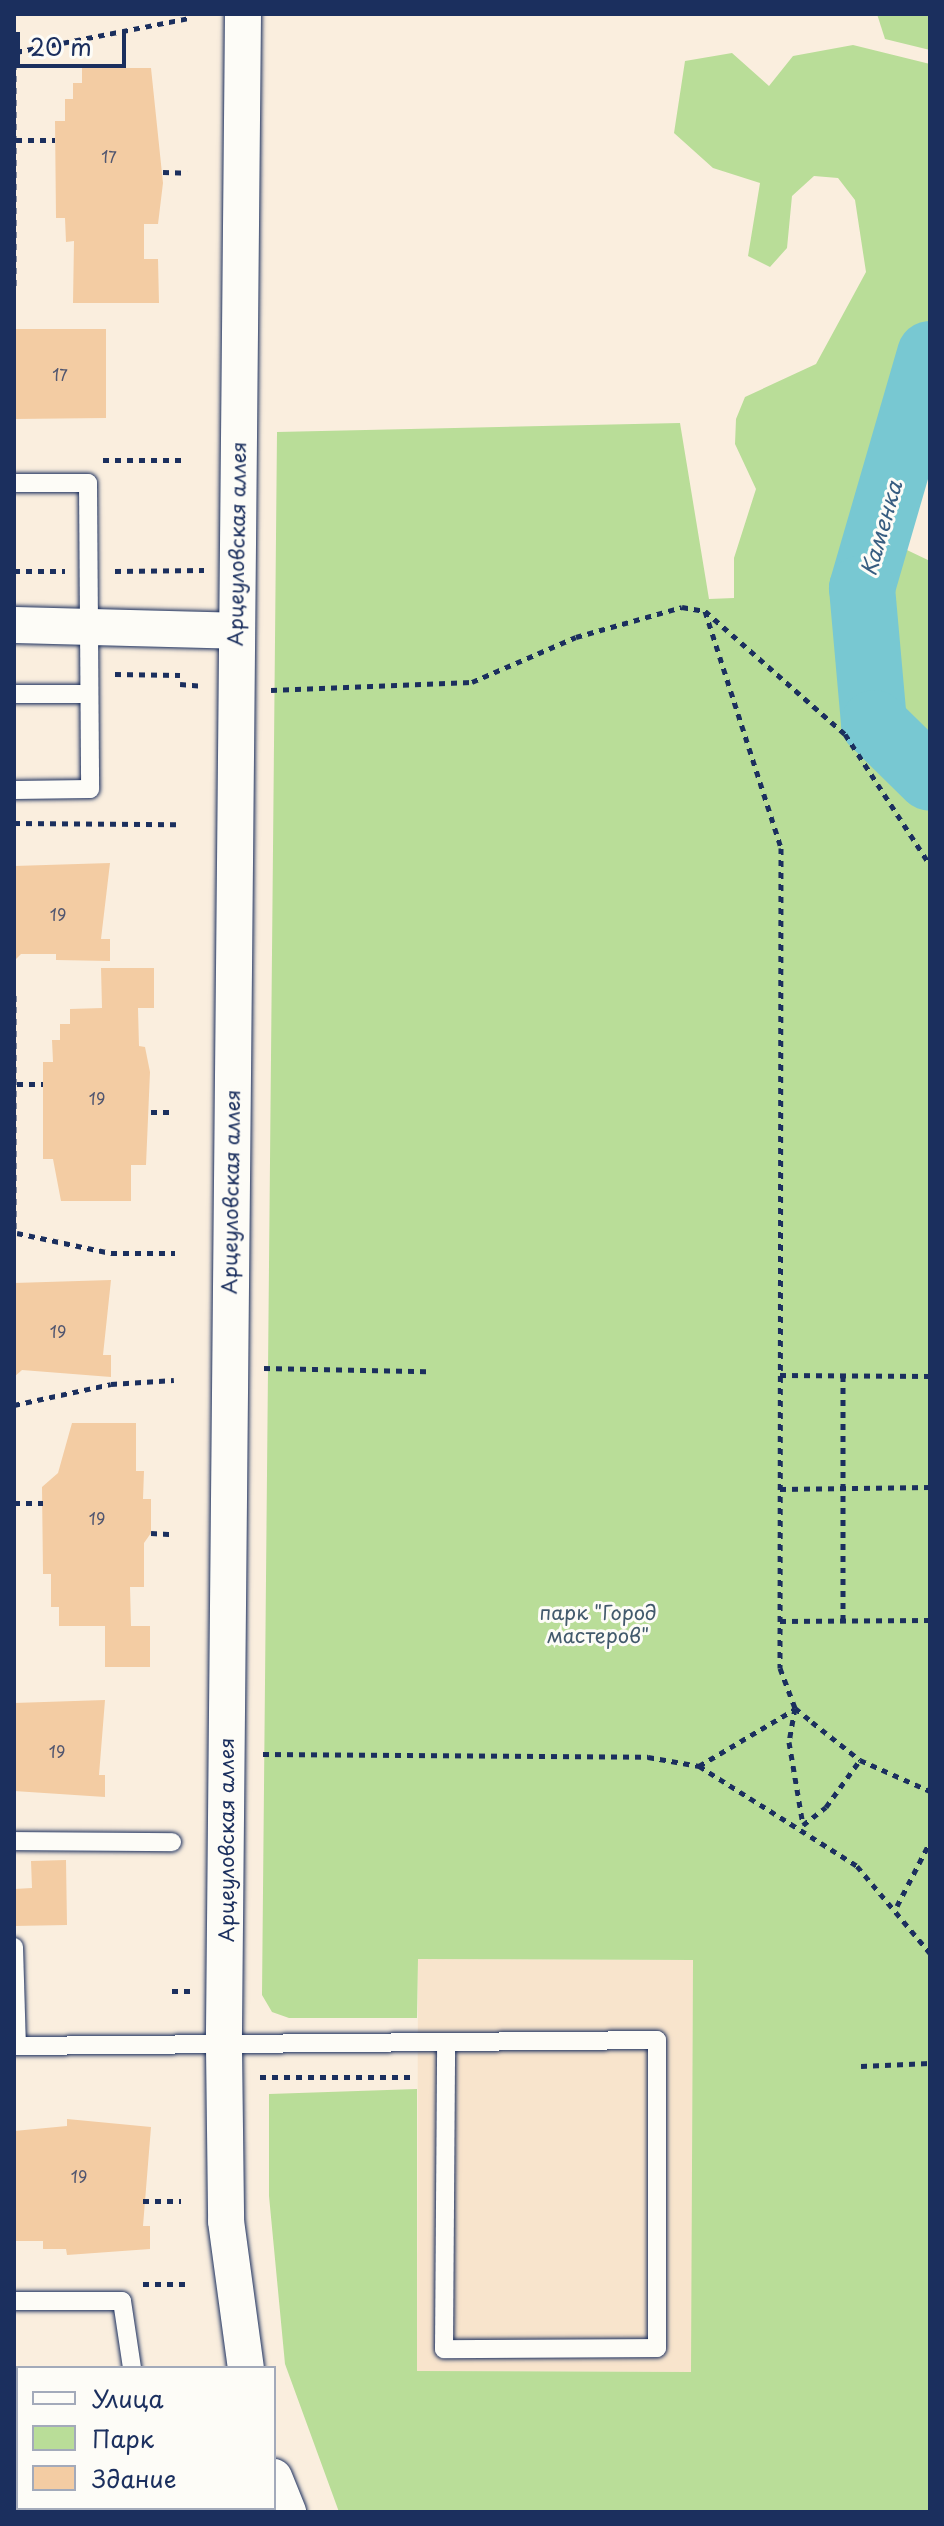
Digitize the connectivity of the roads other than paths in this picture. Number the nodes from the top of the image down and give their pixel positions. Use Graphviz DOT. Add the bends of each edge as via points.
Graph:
graph roads {
  1 [pos="243,14"];
  2 [pos="14,483"];
  3 [pos="14,625"];
  4 [pos="89,626"];
  5 [pos="237,631"];
  6 [pos="14,694"];
  7 [pos="89,694"];
  8 [pos="14,790"];
  9 [pos="14,1841"];
  10 [pos="172,1842"];
  11 [pos="14,1947"];
  12 [pos="16,2046"];
  13 [pos="446,2046"];
  14 [pos="224,2048"];
  15 [pos="14,2301"];
  16 [pos="132,2366"];
  17 [pos="246,2366"];
  1 -- 5 [label="street, Арцеуловская аллея"];
  2 -- 4 [label="lane" via="88,483"];
  3 -- 4 [label="street"];
  4 -- 5 [label="street"];
  4 -- 7 [label="lane"];
  5 -- 14 [label="street, Арцеуловская аллея"];
  6 -- 7 [label="lane"];
  7 -- 8 [label="lane" via="90,789"];
  9 -- 10 [label="lane"];
  11 -- 12 [label="lane"];
  12 -- 14 [label="lane"];
  13 -- 13 [label="lane" via="444,2349 657,2348 657,2040"];
  13 -- 14 [label="lane"];
  14 -- 17 [label="street, Арцеуловская аллея" via="226,2221"];
  15 -- 16 [label="lane" via="122,2301"];
}
